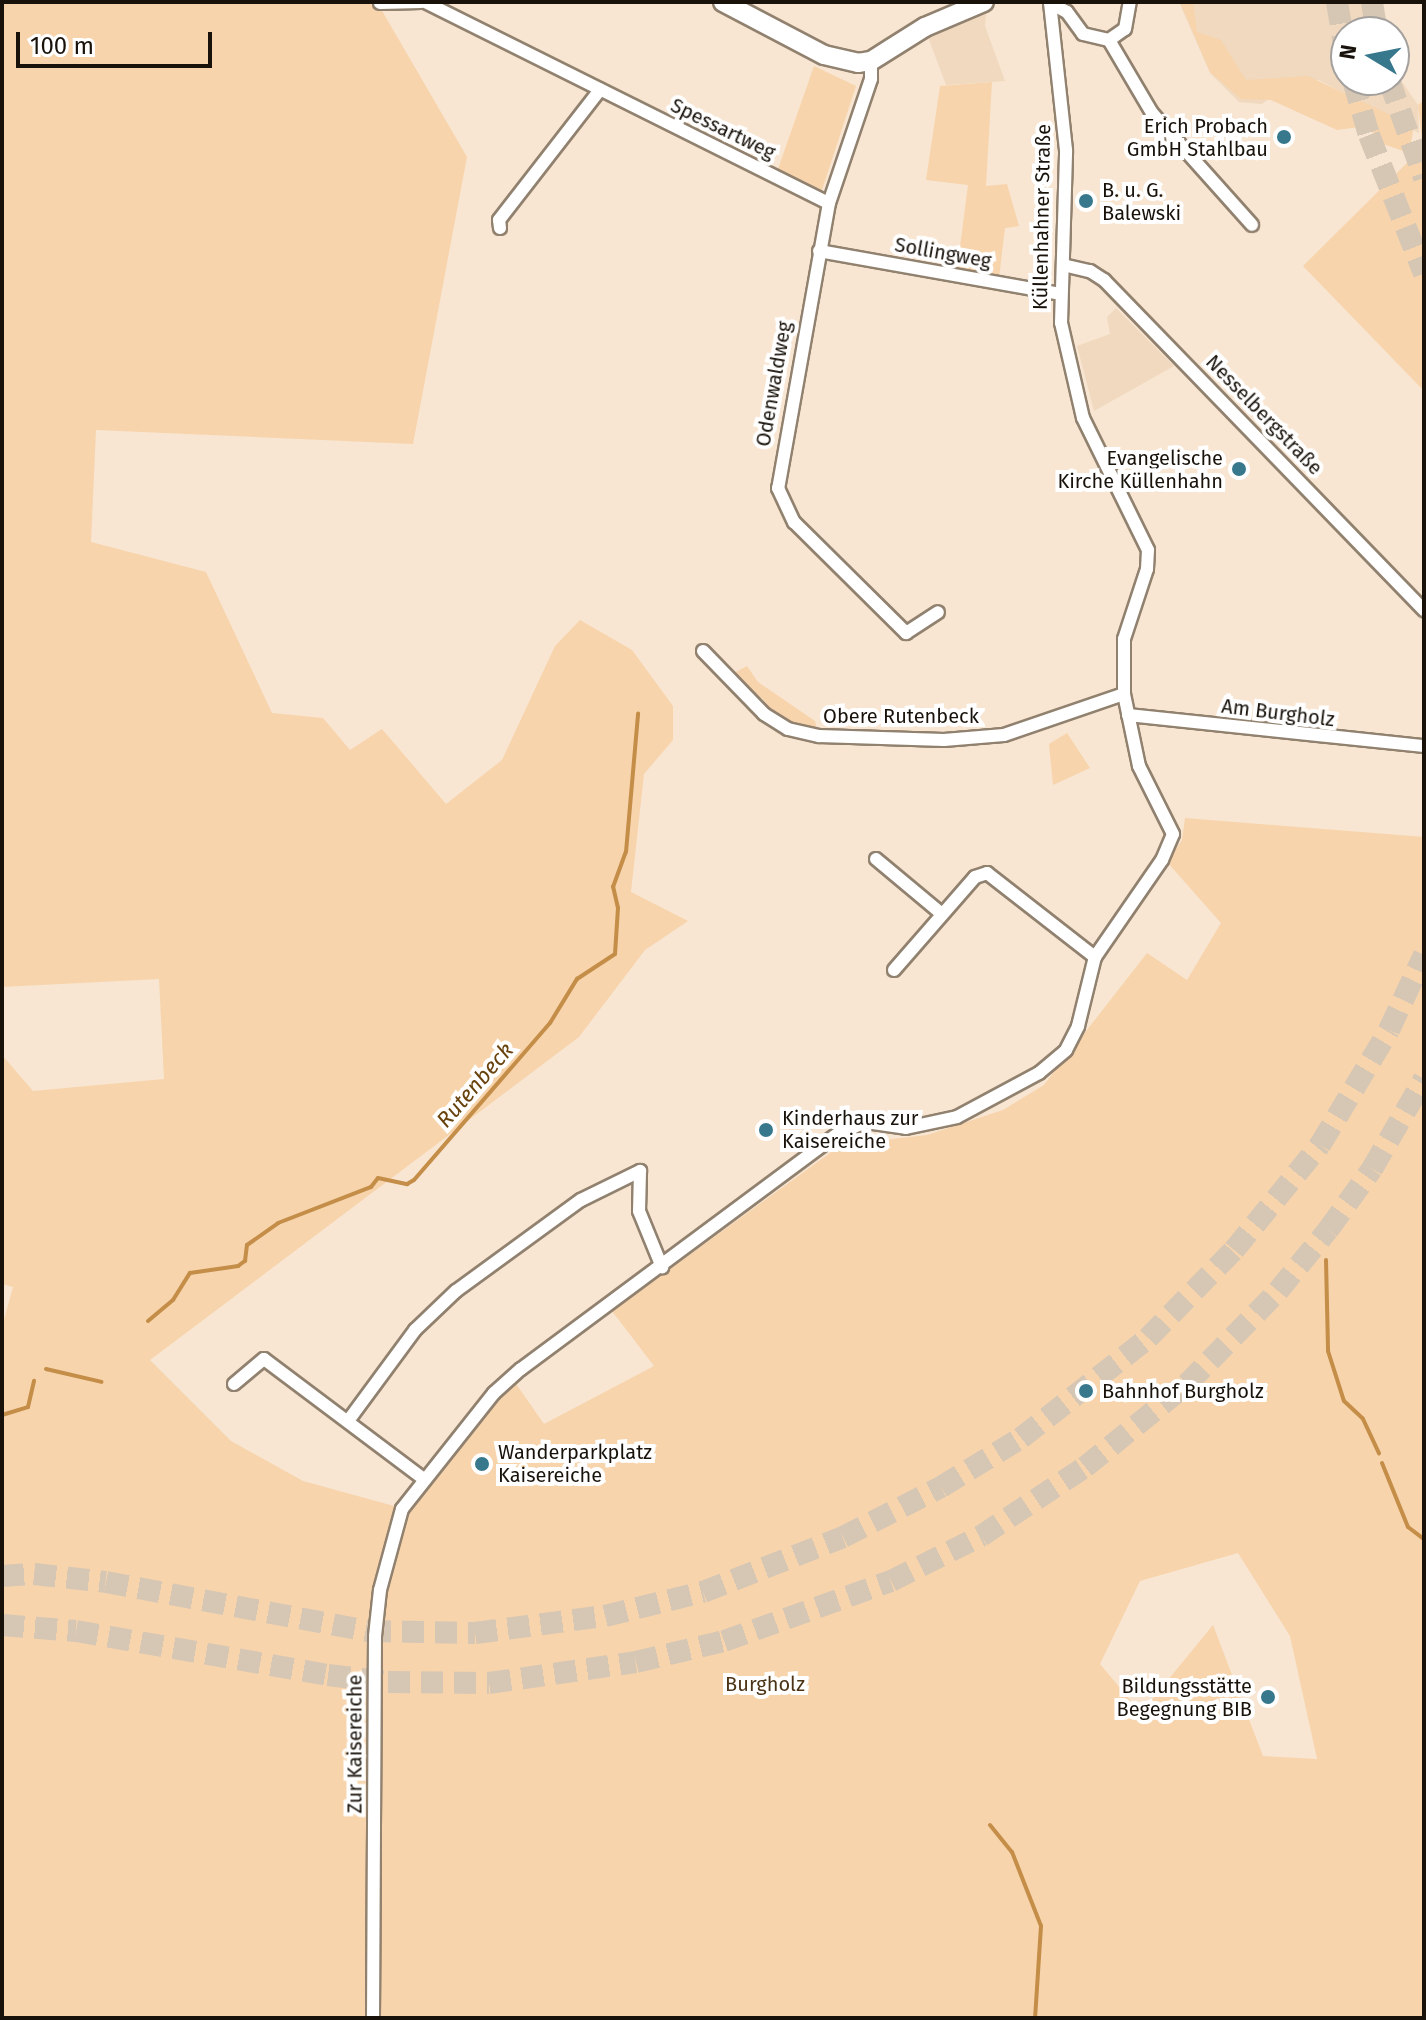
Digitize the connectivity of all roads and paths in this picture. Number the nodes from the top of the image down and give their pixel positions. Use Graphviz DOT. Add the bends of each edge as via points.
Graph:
graph roads {
  1 [pos="423,2"];
  2 [pos="723,2"];
  3 [pos="984,2"];
  4 [pos="1050,2"];
  5 [pos="1130,2"];
  6 [pos="380,3"];
  7 [pos="1109,40"];
  8 [pos="871,61"];
  9 [pos="600,90"];
  10 [pos="829,203"];
  11 [pos="1252,225"];
  12 [pos="500,228"];
  13 [pos="819,251"];
  14 [pos="1063,265"];
  15 [pos="1060,294"];
  16 [pos="1424,610"];
  17 [pos="938,612"];
  18 [pos="703,651"];
  19 [pos="1124,694"];
  20 [pos="1128,715"];
  21 [pos="1424,746"];
  22 [pos="1173,834"];
  23 [pos="876,859"];
  24 [pos="942,914"];
  25 [pos="1095,957"];
  26 [pos="894,970"];
  27 [pos="662,1267"];
  28 [pos="234,1384"];
  29 [pos="348,1421"];
  30 [pos="425,1480"];
  31 [pos="373,2018"];
  1 -- 6 [label="street, Spessartweg"];
  1 -- 9 [label="street, Spessartweg"];
  2 -- 8 [label="street" via="824,55 843,62"];
  3 -- 8 [label="street" via="925,27"];
  4 -- 7 [label="street" via="1067,12 1083,34"];
  4 -- 14 [label="street, Küllenhahner Straße" via="1066,150"];
  5 -- 7 [label="street" via="1125,29"];
  7 -- 11 [label="street" via="1152,113"];
  8 -- 10 [label="street, Odenwaldweg" via="871,79"];
  9 -- 10 [label="street, Spessartweg"];
  9 -- 12 [label="street" via="499,220"];
  10 -- 13 [label="street, Odenwaldweg"];
  13 -- 15 [label="street, Sollingweg"];
  13 -- 17 [label="street, Odenwaldweg" via="781,456 782,502 814,543 906,633"];
  14 -- 15 [label="street, Küllenhahner Straße"];
  14 -- 16 [label="street, Nesselbergstraße" via="1104,280"];
  15 -- 19 [label="street, Küllenhahner Straße" via="1065,351 1080,407 1148,550 1124,639"];
  18 -- 19 [label="street, Obere Rutenbeck" via="764,714 788,729 819,736 944,740 1004,735"];
  19 -- 20 [label="street, Küllenhahner Straße"];
  20 -- 21 [label="street, Am Burgholz"];
  20 -- 22 [label="street, Küllenhahner Straße" via="1139,766"];
  22 -- 25 [label="street, Zur Kaisereiche" via="1162,860"];
  23 -- 24 [label="street"];
  24 -- 25 [label="street" via="975,877 987,873"];
  24 -- 26 [label="street"];
  25 -- 27 [label="street, Zur Kaisereiche" via="1078,1026 1066,1050 1039,1073 933,1124 906,1128 866,1122 839,1133"];
  27 -- 29 [label="street" via="639,1211 640,1171 581,1200 456,1291 415,1330"];
  27 -- 30 [label="street, Zur Kaisereiche" via="503,1385"];
  28 -- 29 [label="street" via="264,1359"];
  29 -- 30 [label="street"];
  30 -- 31 [label="street, Zur Kaisereiche" via="402,1509 375,1636"];
}
